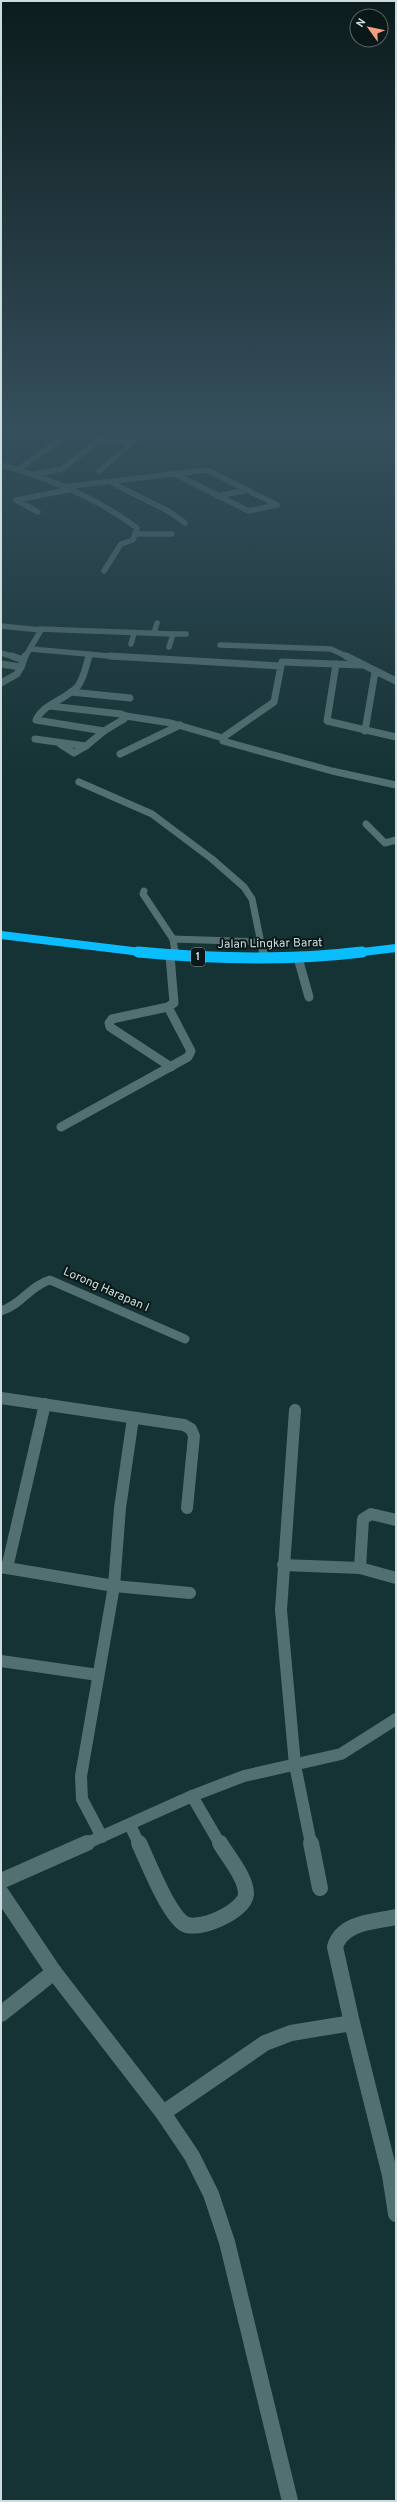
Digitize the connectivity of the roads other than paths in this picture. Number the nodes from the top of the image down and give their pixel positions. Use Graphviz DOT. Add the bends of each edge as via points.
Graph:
graph roads {
  1 [pos="119,547"];
  2 [pos="104,571"];
  3 [pos="157,622"];
  4 [pos="1,626"];
  5 [pos="40,629"];
  6 [pos="134,632"];
  7 [pos="154,633"];
  8 [pos="173,634"];
  9 [pos="186,634"];
  10 [pos="131,644"];
  11 [pos="220,645"];
  12 [pos="284,647"];
  13 [pos="170,648"];
  14 [pos="31,649"];
  15 [pos="1,653"];
  16 [pos="90,654"];
  17 [pos="23,660"];
  18 [pos="1,664"];
  19 [pos="281,664"];
  20 [pos="336,664"];
  21 [pos="361,665"];
  22 [pos="21,667"];
  23 [pos="375,672"];
  24 [pos="396,681"];
  25 [pos="1,683"];
  26 [pos="71,692"];
  27 [pos="130,698"];
  28 [pos="50,706"];
  29 [pos="126,716"];
  30 [pos="180,725"];
  31 [pos="104,731"];
  32 [pos="365,731"];
  33 [pos="396,737"];
  34 [pos="223,738"];
  35 [pos="35,739"];
  36 [pos="120,754"];
  37 [pos="79,782"];
  38 [pos="396,785"];
  39 [pos="366,824"];
  40 [pos="396,840"];
  41 [pos="144,891"];
  42 [pos="1,935"];
  43 [pos="174,939"];
  44 [pos="261,942"];
  45 [pos="396,948"];
  46 [pos="173,956"];
  47 [pos="264,958"];
  48 [pos="298,958"];
  49 [pos="309,997"];
  50 [pos="168,1007"];
  51 [pos="171,1067"];
  52 [pos="61,1127"];
  53 [pos="1,1311"];
  54 [pos="185,1339"];
  55 [pos="1,1398"];
  56 [pos="45,1404"];
  57 [pos="295,1410"];
  58 [pos="133,1418"];
  59 [pos="187,1508"];
  60 [pos="396,1520"];
  61 [pos="283,1565"];
  62 [pos="4,1568"];
  63 [pos="360,1568"];
  64 [pos="396,1578"];
  65 [pos="114,1586"];
  66 [pos="190,1593"];
  67 [pos="1,1661"];
  68 [pos="98,1675"];
  69 [pos="396,1719"];
  70 [pos="295,1765"];
  71 [pos="192,1796"];
  72 [pos="130,1825"];
  73 [pos="102,1837"];
  74 [pos="1,1881"];
  75 [pos="320,1888"];
  76 [pos="1,1893"];
  77 [pos="396,1917"];
  78 [pos="54,1972"];
  79 [pos="1,2014"];
  80 [pos="352,2023"];
  81 [pos="163,2113"];
  82 [pos="393,2175"];
  83 [pos="396,2214"];
  84 [pos="290,2501"];
  1 -- 2 [label="street"];
  3 -- 7 [label="street"];
  4 -- 5 [label="street"];
  5 -- 6 [label="street"];
  5 -- 14 [label="street"];
  6 -- 7 [label="street"];
  6 -- 10 [label="street"];
  7 -- 8 [label="street"];
  8 -- 9 [label="street"];
  8 -- 13 [label="street"];
  11 -- 12 [label="street"];
  12 -- 19 [label="street"];
  12 -- 21 [label="street" via="331,648"];
  14 -- 16 [label="street"];
  14 -- 17 [label="street"];
  15 -- 17 [label="street"];
  16 -- 19 [label="street" via="138,659"];
  16 -- 26 [label="street" via="82,680"];
  17 -- 22 [label="street"];
  18 -- 22 [label="street"];
  19 -- 20 [label="street"];
  19 -- 34 [label="street" via="274,702"];
  20 -- 21 [label="street"];
  20 -- 32 [label="street" via="327,721"];
  21 -- 23 [label="street"];
  22 -- 25 [label="street" via="17,674"];
  23 -- 24 [label="street"];
  23 -- 32 [label="street"];
  26 -- 27 [label="street"];
  26 -- 28 [label="street"];
  28 -- 29 [label="street"];
  28 -- 31 [label="street" via="36,720"];
  29 -- 30 [label="street"];
  29 -- 31 [label="street" via="118,724"];
  30 -- 34 [label="street"];
  30 -- 36 [label="street"];
  31 -- 35 [label="street" via="74,753 56,742"];
  32 -- 33 [label="street"];
  34 -- 38 [label="street" via="225,743 232,745"];
  37 -- 44 [label="street" via="152,814 233,877 252,899"];
  39 -- 40 [label="street" via="385,842"];
  41 -- 43 [label="street" via="143,894"];
  42 -- 46 [label="highway, Jalan Lingkar Barat / 1"];
  43 -- 44 [label="street"];
  43 -- 46 [label="street"];
  44 -- 47 [label="street"];
  45 -- 48 [label="highway, Jalan Lingkar Barat / 1"];
  46 -- 47 [label="highway, Jalan Lingkar Barat / 1"];
  46 -- 50 [label="street" via="175,996 174,1003"];
  47 -- 48 [label="highway, Jalan Lingkar Barat / 1"];
  48 -- 49 [label="street"];
  50 -- 51 [label="street" via="191,1052 188,1057"];
  50 -- 51 [label="street" via="112,1019 109,1023 110,1027"];
  51 -- 52 [label="street"];
  53 -- 54 [label="street, Lorong Harapan I" via="14,1307 43,1282 50,1280"];
  55 -- 56 [label="street"];
  56 -- 58 [label="street"];
  56 -- 62 [label="street"];
  57 -- 61 [label="street"];
  58 -- 59 [label="street" via="178,1423 191,1429 194,1436"];
  58 -- 65 [label="street" via="120,1508"];
  60 -- 63 [label="street" via="371,1514 363,1519"];
  61 -- 63 [label="street"];
  61 -- 70 [label="street" via="281,1610"];
  62 -- 65 [label="street"];
  63 -- 64 [label="street"];
  65 -- 66 [label="street"];
  65 -- 68 [label="street"];
  67 -- 68 [label="street"];
  68 -- 73 [label="street" via="80,1788 86,1810"];
  69 -- 70 [label="street" via="341,1754"];
  70 -- 71 [label="street" via="244,1776"];
  70 -- 75 [label="street"];
  71 -- 72 [label="street"];
  71 -- 72 [label="street" via="244,1882 246,1892 244,1901 237,1909 203,1925 191,1926 180,1922"];
  72 -- 73 [label="street"];
  73 -- 74 [label="street"];
  76 -- 78 [label="street"];
  77 -- 80 [label="street" via="346,1929 338,1936 335,1947"];
  78 -- 79 [label="street"];
  78 -- 81 [label="street"];
  80 -- 81 [label="street" via="291,2033 265,2043"];
  80 -- 82 [label="street"];
  81 -- 84 [label="street" via="192,2156 212,2194 227,2242"];
  82 -- 83 [label="street"];
}
